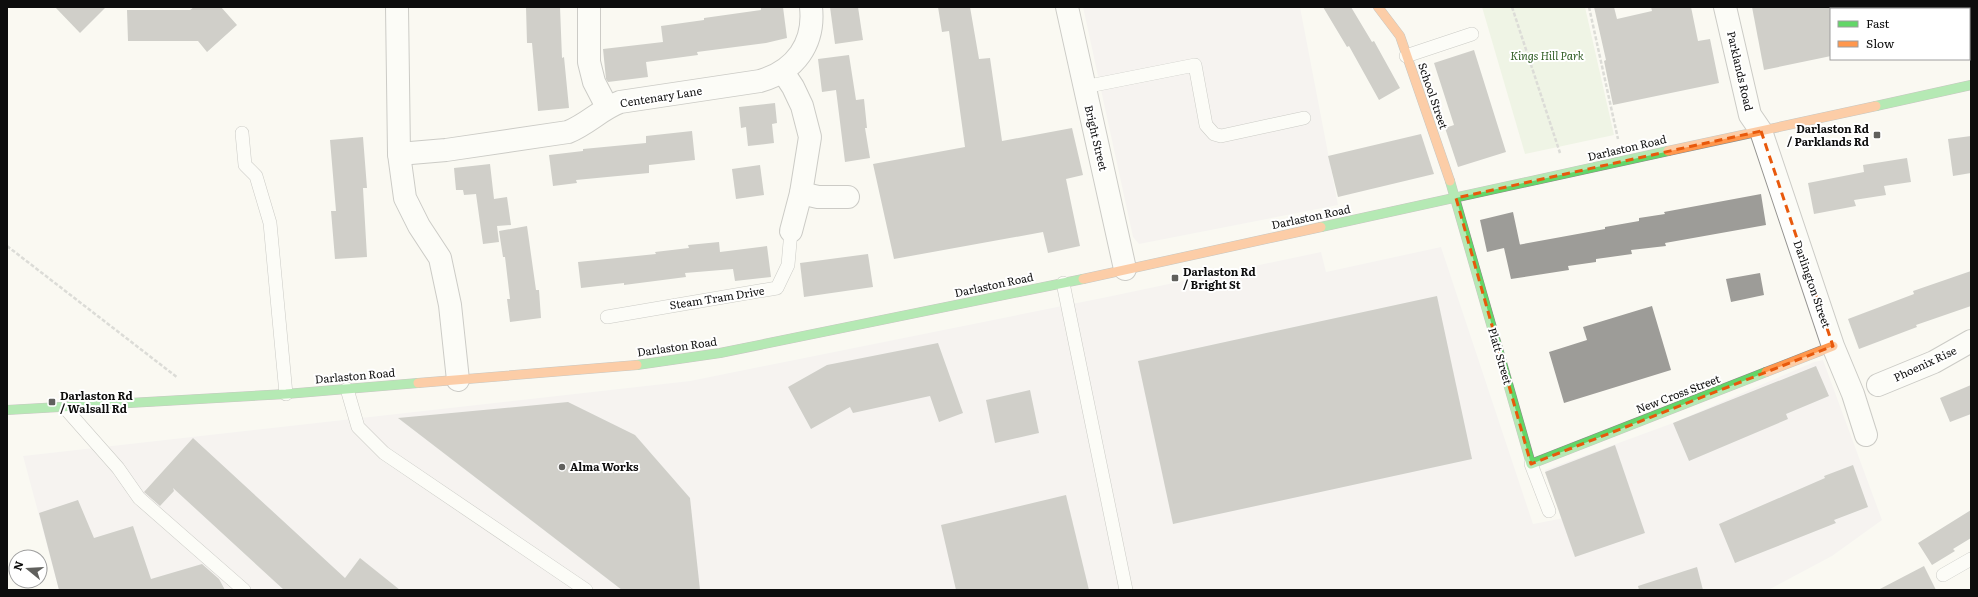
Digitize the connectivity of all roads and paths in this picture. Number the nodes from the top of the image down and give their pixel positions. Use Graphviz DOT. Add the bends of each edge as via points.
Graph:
graph roads {
  1 [pos="396,7"];
  2 [pos="589,7"];
  3 [pos="811,7"];
  4 [pos="1067,7"];
  5 [pos="1378,7"];
  6 [pos="1512,7"];
  7 [pos="1589,7"];
  8 [pos="1725,7"];
  9 [pos="1472,34"];
  10 [pos="1406,56"];
  11 [pos="783,72"];
  12 [pos="1971,85"];
  13 [pos="1084,87"];
  14 [pos="607,107"];
  15 [pos="1304,118"];
  16 [pos="1761,132"];
  17 [pos="242,133"];
  18 [pos="399,154"];
  19 [pos="1623,161"];
  20 [pos="1567,174"];
  21 [pos="801,193"];
  22 [pos="848,197"];
  23 [pos="1456,198"];
  24 [pos="791,231"];
  25 [pos="7,246"];
  26 [pos="1125,269"];
  27 [pos="1063,283"];
  28 [pos="607,317"];
  29 [pos="1971,342"];
  30 [pos="1833,346"];
  31 [pos="458,380"];
  32 [pos="1878,385"];
  33 [pos="347,389"];
  34 [pos="286,394"];
  35 [pos="207,400"];
  36 [pos="65,408"];
  37 [pos="7,410"];
  38 [pos="1866,435"];
  39 [pos="1531,464"];
  40 [pos="1549,511"];
  41 [pos="1971,559"];
  42 [pos="1943,575"];
  43 [pos="244,590"];
  44 [pos="586,590"];
  45 [pos="1126,590"];
  1 -- 18 [label="street"];
  2 -- 14 [label="street" via="589,62 594,82"];
  3 -- 11 [label="street, Centenary Lane" via="809,37 793,64"];
  4 -- 13 [label="street, Bright Street"];
  5 -- 10 [label="main road, School Street" via="1400,36"];
  6 -- 20 [label="path"];
  7 -- 19 [label="path"];
  8 -- 16 [label="street, Parklands Road" via="1750,115"];
  9 -- 10 [label="lane"];
  10 -- 23 [label="main road, School Street"];
  11 -- 14 [label="street, Centenary Lane" via="760,81 620,102"];
  11 -- 21 [label="street, Steam Tram Drive" via="808,120 810,137"];
  12 -- 16 [label="main road, Darlaston Road"];
  13 -- 15 [label="lane" via="1194,65 1206,125 1214,134 1221,136"];
  13 -- 26 [label="street, Bright Street"];
  14 -- 18 [label="street, Centenary Lane" via="582,126 568,132 446,150"];
  16 -- 19 [label="main road, Darlaston Road"];
  16 -- 30 [label="street, Darlington Street"];
  17 -- 34 [label="lane" via="246,165 256,176 270,223"];
  18 -- 31 [label="street" via="405,198 419,226 440,258 450,305"];
  19 -- 20 [label="main road, Darlaston Road"];
  20 -- 23 [label="main road, Darlaston Road"];
  21 -- 22 [label="street" via="818,197"];
  21 -- 24 [label="street, Steam Tram Drive"];
  23 -- 26 [label="main road, Darlaston Road"];
  23 -- 39 [label="main road, Platt Street"];
  24 -- 28 [label="lane, Steam Tram Drive" via="788,265 777,288"];
  25 -- 35 [label="path"];
  26 -- 27 [label="main road, Darlaston Road"];
  27 -- 31 [label="main road, Darlaston Road" via="720,353 647,364"];
  27 -- 45 [label="lane"];
  29 -- 32 [label="street, Phoenix Rise" via="1934,362"];
  30 -- 38 [label="street, Darlington Street" via="1853,394"];
  30 -- 39 [label="main road, New Cross Street"];
  31 -- 33 [label="main road, Darlaston Road"];
  33 -- 34 [label="main road, Darlaston Road"];
  33 -- 44 [label="lane" via="358,427 384,453"];
  34 -- 35 [label="main road, Darlaston Road"];
  35 -- 36 [label="main road, Darlaston Road"];
  36 -- 37 [label="main road, Darlaston Road"];
  36 -- 43 [label="lane" via="118,468 139,498"];
  39 -- 40 [label="lane, Platt Street"];
  41 -- 42 [label="lane"];
}
